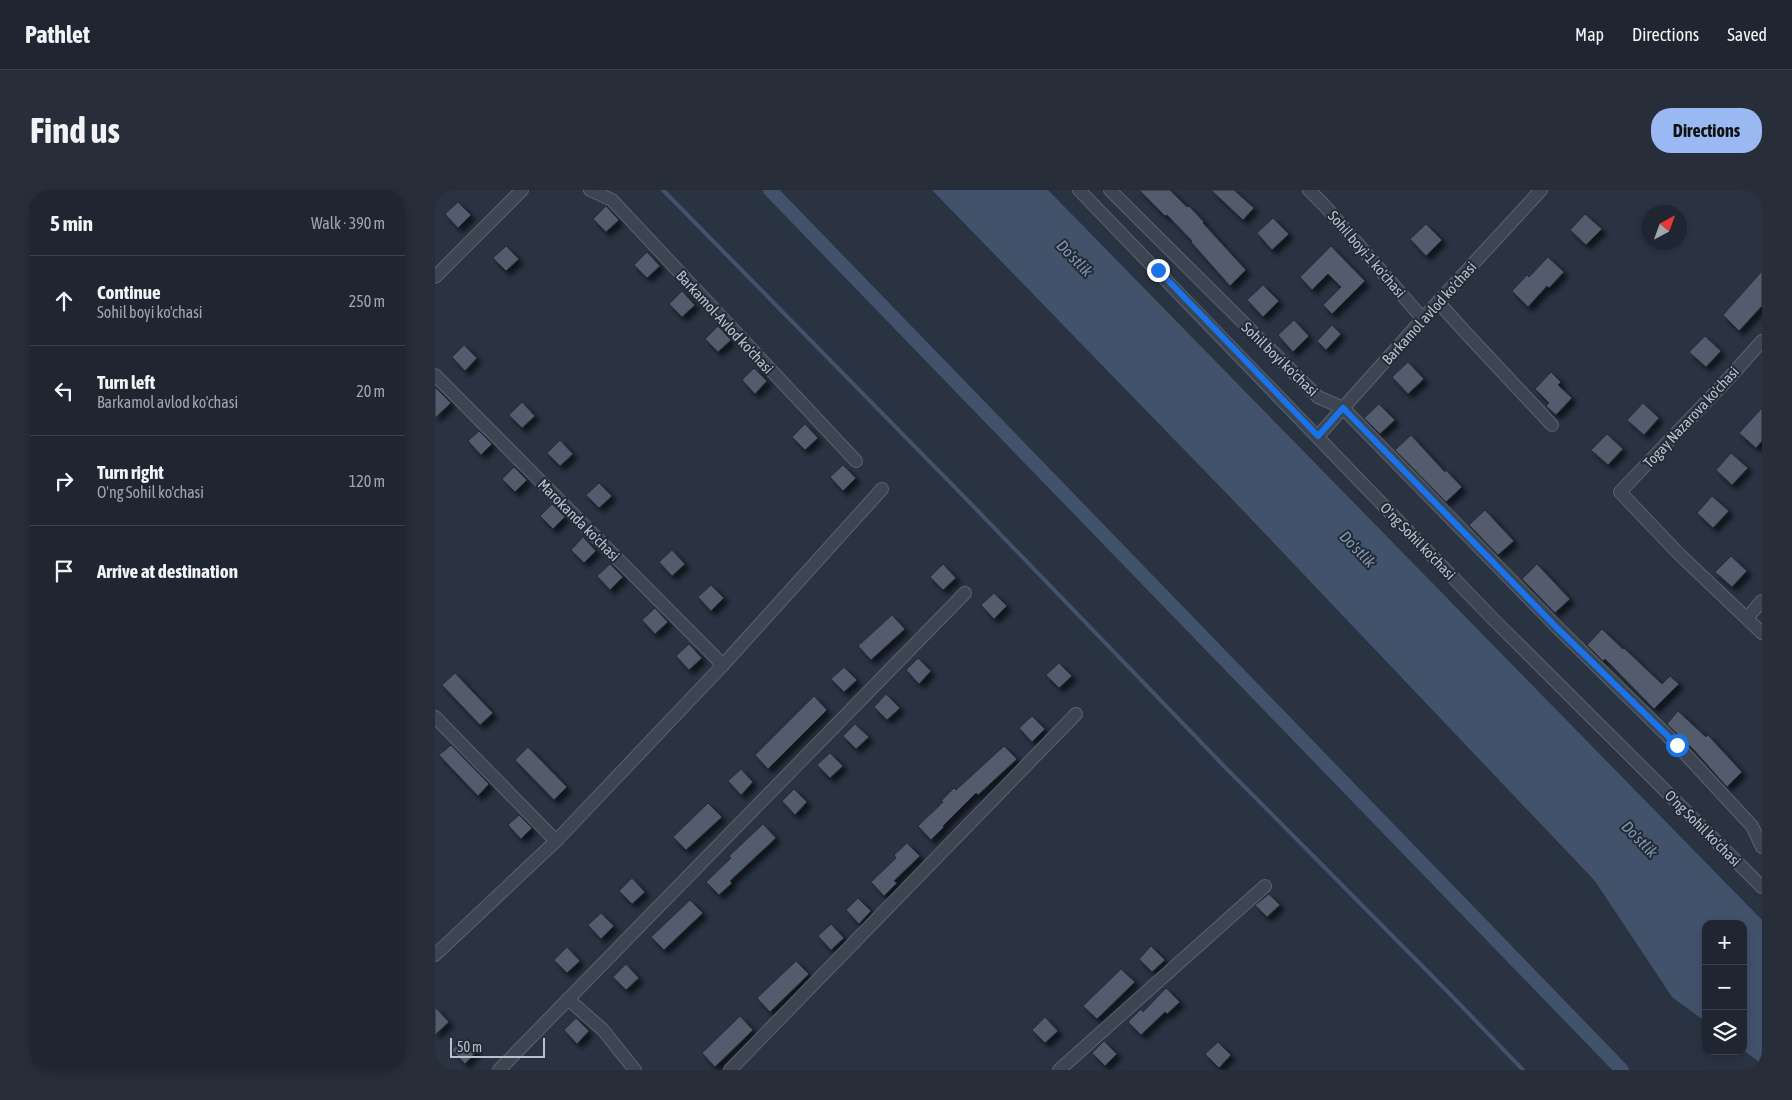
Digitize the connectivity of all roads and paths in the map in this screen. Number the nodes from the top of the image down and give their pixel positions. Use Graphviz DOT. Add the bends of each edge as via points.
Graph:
graph roads {
  1 [pos="521,190"];
  2 [pos="590,190"];
  3 [pos="1079,190"];
  4 [pos="1110,190"];
  5 [pos="1309,190"];
  6 [pos="1541,190"];
  7 [pos="435,277"];
  8 [pos="1438,302"];
  9 [pos="1423,319"];
  10 [pos="1762,341"];
  11 [pos="435,375"];
  12 [pos="1343,408"];
  13 [pos="1552,425"];
  14 [pos="1318,436"];
  15 [pos="856,461"];
  16 [pos="882,490"];
  17 [pos="965,593"];
  18 [pos="1762,601"];
  19 [pos="1747,618"];
  20 [pos="1762,633"];
  21 [pos="723,665"];
  22 [pos="1076,714"];
  23 [pos="435,717"];
  24 [pos="556,841"];
  25 [pos="1762,847"];
  26 [pos="1265,886"];
  27 [pos="1762,887"];
  28 [pos="435,954"];
  29 [pos="568,999"];
  30 [pos="499,1070"];
  31 [pos="635,1070"];
  32 [pos="730,1070"];
  33 [pos="1059,1070"];
  1 -- 7 [label="street"];
  2 -- 15 [label="street, Barkamol-Avlod ko'chasi" via="612,200"];
  3 -- 14 [label="street, O'ng Sohil ko'chasi"];
  4 -- 12 [label="street, Sohil boyi ko'chasi" via="1318,397"];
  5 -- 9 [label="street, Sohil boyi-1 ko'chasi"];
  6 -- 8 [label="street, Barkamol avlod ko'chasi"];
  8 -- 9 [label="street, Barkamol avlod ko'chasi"];
  8 -- 13 [label="street"];
  9 -- 12 [label="street, Barkamol avlod ko'chasi"];
  10 -- 19 [label="street, Togay Nazarova ko'chasi" via="1620,492"];
  11 -- 21 [label="street, Marokanda ko'chasi"];
  12 -- 14 [label="street, Barkamol avlod ko'chasi"];
  12 -- 25 [label="street, Sohil boyi ko'chasi" via="1557,628 1677,745 1752,826"];
  14 -- 27 [label="street, O'ng Sohil ko'chasi" via="1494,620"];
  16 -- 21 [label="street"];
  17 -- 29 [label="street"];
  18 -- 19 [label="street"];
  19 -- 20 [label="street"];
  21 -- 24 [label="street"];
  22 -- 32 [label="street"];
  23 -- 24 [label="street"];
  24 -- 28 [label="street"];
  26 -- 33 [label="street"];
  29 -- 30 [label="street"];
  29 -- 31 [label="street" via="603,1030"];
}
